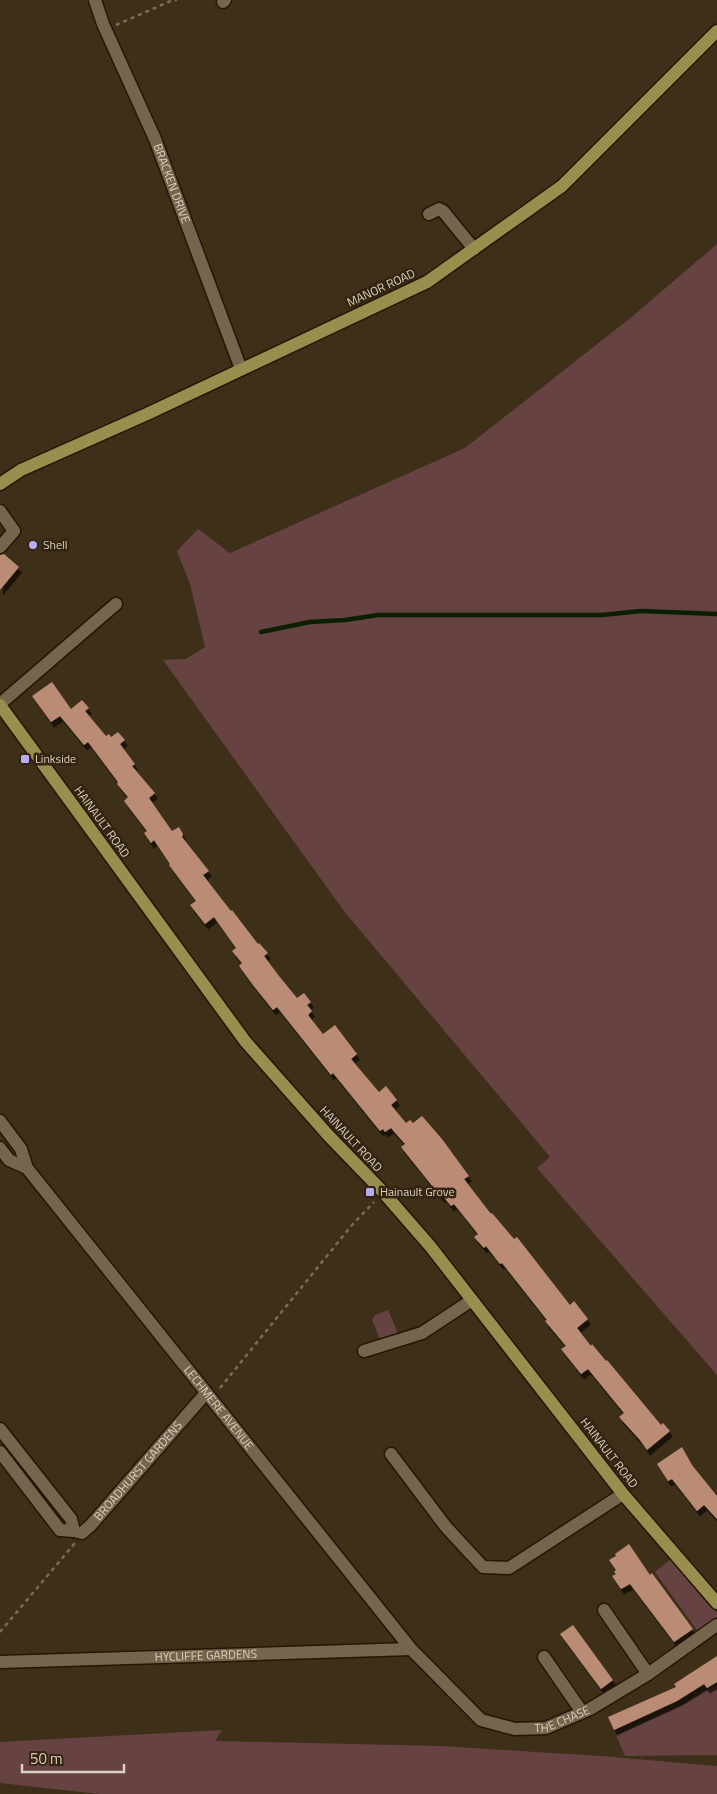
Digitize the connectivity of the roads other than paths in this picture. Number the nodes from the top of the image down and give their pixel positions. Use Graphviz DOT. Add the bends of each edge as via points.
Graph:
graph roads {
  1 [pos="95,0"];
  2 [pos="717,31"];
  3 [pos="429,214"];
  4 [pos="474,249"];
  5 [pos="241,369"];
  6 [pos="0,484"];
  7 [pos="1,514"];
  8 [pos="0,547"];
  9 [pos="116,604"];
  10 [pos="0,704"];
  11 [pos="0,1121"];
  12 [pos="0,1148"];
  13 [pos="27,1168"];
  14 [pos="472,1300"];
  15 [pos="364,1351"];
  16 [pos="209,1396"];
  17 [pos="0,1429"];
  18 [pos="0,1452"];
  19 [pos="392,1454"];
  20 [pos="623,1494"];
  21 [pos="76,1527"];
  22 [pos="717,1602"];
  23 [pos="604,1610"];
  24 [pos="717,1625"];
  25 [pos="411,1650"];
  26 [pos="544,1658"];
  27 [pos="0,1662"];
  28 [pos="648,1674"];
  29 [pos="582,1712"];
  1 -- 5 [label="street, BRACKEN DRIVE" via="155,139"];
  2 -- 4 [label="main road, MANOR ROAD" via="562,186"];
  3 -- 4 [label="street" via="439,209 444,212"];
  4 -- 5 [label="main road, MANOR ROAD" via="427,282"];
  5 -- 6 [label="main road, MANOR ROAD" via="21,470"];
  7 -- 8 [label="street" via="14,531"];
  9 -- 10 [label="street"];
  10 -- 14 [label="main road, HAINAULT ROAD" via="245,1041 383,1192"];
  11 -- 13 [label="street, LECHMERE AVENUE" via="21,1149"];
  12 -- 13 [label="street, LECHMERE AVENUE" via="9,1160"];
  13 -- 16 [label="street, LECHMERE AVENUE"];
  14 -- 15 [label="street" via="422,1333"];
  14 -- 20 [label="main road, HAINAULT ROAD"];
  16 -- 21 [label="street, BROADHURST GARDENS" via="91,1525"];
  16 -- 25 [label="street, LECHMERE AVENUE"];
  17 -- 21 [label="street"];
  18 -- 21 [label="street" via="60,1530"];
  19 -- 20 [label="street" via="446,1527 483,1567 508,1568"];
  20 -- 22 [label="main road, HAINAULT ROAD"];
  23 -- 28 [label="street"];
  24 -- 28 [label="street, THE CHASE"];
  25 -- 27 [label="street, HYCLIFFE GARDENS"];
  25 -- 29 [label="street, THE CHASE" via="481,1720 515,1729 546,1728"];
  26 -- 29 [label="street"];
  28 -- 29 [label="street, THE CHASE"];
}
